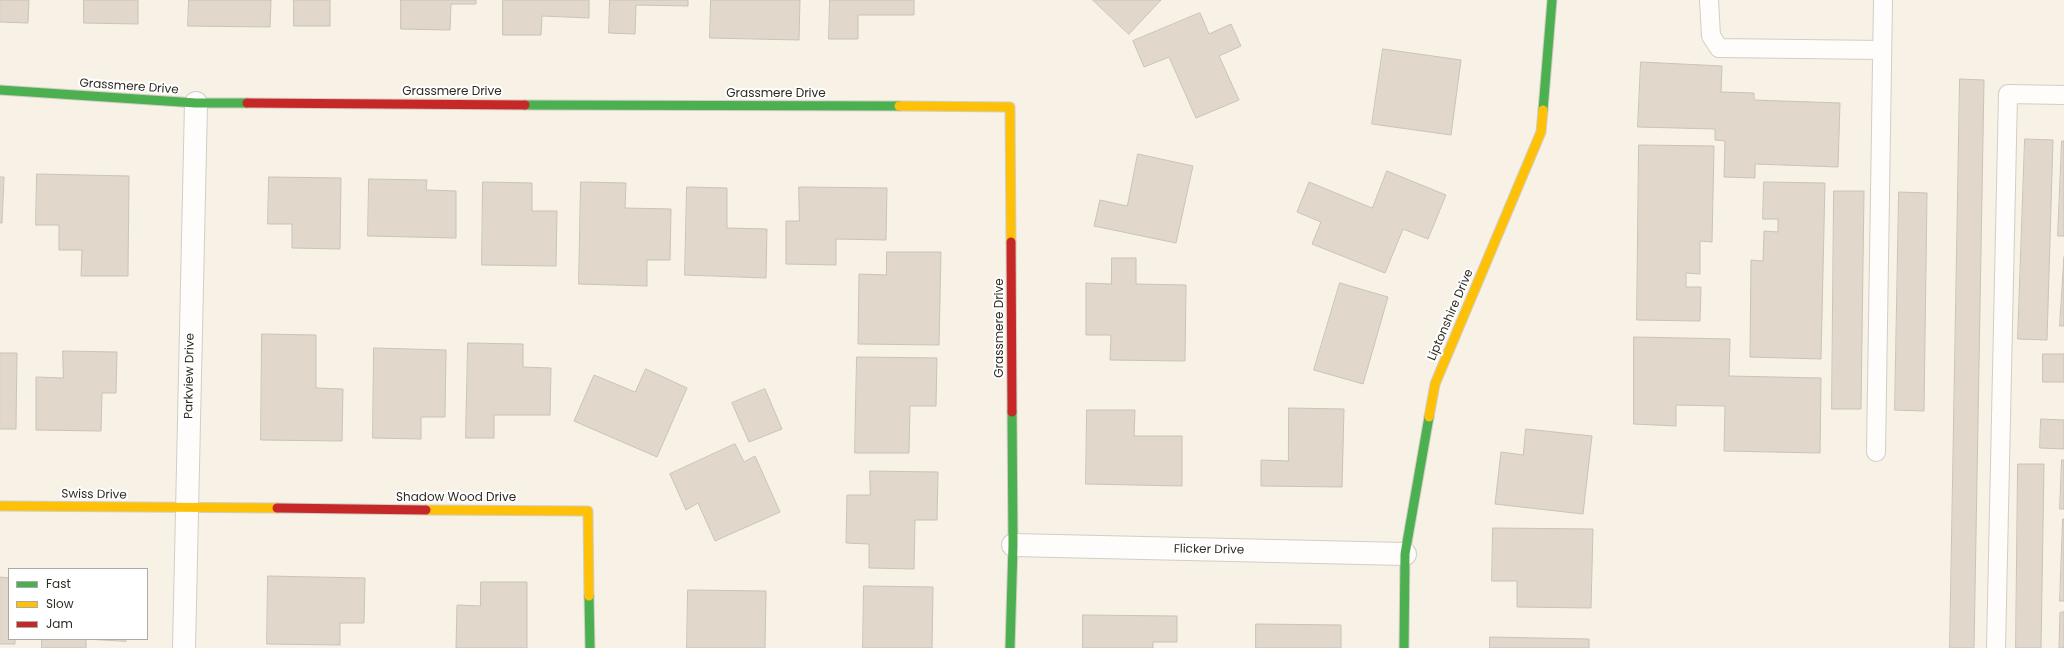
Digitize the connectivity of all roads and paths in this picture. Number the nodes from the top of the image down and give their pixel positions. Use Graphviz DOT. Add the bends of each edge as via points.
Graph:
graph roads {
  1 [pos="1552,0"];
  2 [pos="1708,0"];
  3 [pos="1883,0"];
  4 [pos="1882,50"];
  5 [pos="0,90"];
  6 [pos="2064,95"];
  7 [pos="196,103"];
  8 [pos="1876,452"];
  9 [pos="0,506"];
  10 [pos="187,509"];
  11 [pos="1013,546"];
  12 [pos="1405,554"];
  13 [pos="184,648"];
  14 [pos="590,648"];
  15 [pos="1010,648"];
  16 [pos="1404,648"];
  17 [pos="1996,648"];
  1 -- 12 [label="street, Liptonshire Drive" via="1541,132 1435,384"];
  2 -- 4 [label="lane" via="1711,36 1719,48"];
  3 -- 4 [label="lane"];
  4 -- 8 [label="lane"];
  5 -- 7 [label="street, Grassmere Drive"];
  6 -- 17 [label="lane" via="2008,94"];
  7 -- 10 [label="street, Parkview Drive"];
  7 -- 11 [label="street, Grassmere Drive" via="1010,107"];
  9 -- 10 [label="street, Swiss Drive"];
  10 -- 13 [label="street, Parkview Drive"];
  10 -- 14 [label="street, Shadow Wood Drive" via="588,511"];
  11 -- 12 [label="street, Flicker Drive"];
  11 -- 15 [label="street, Grassmere Drive"];
  12 -- 16 [label="street, Liptonshire Drive"];
}
